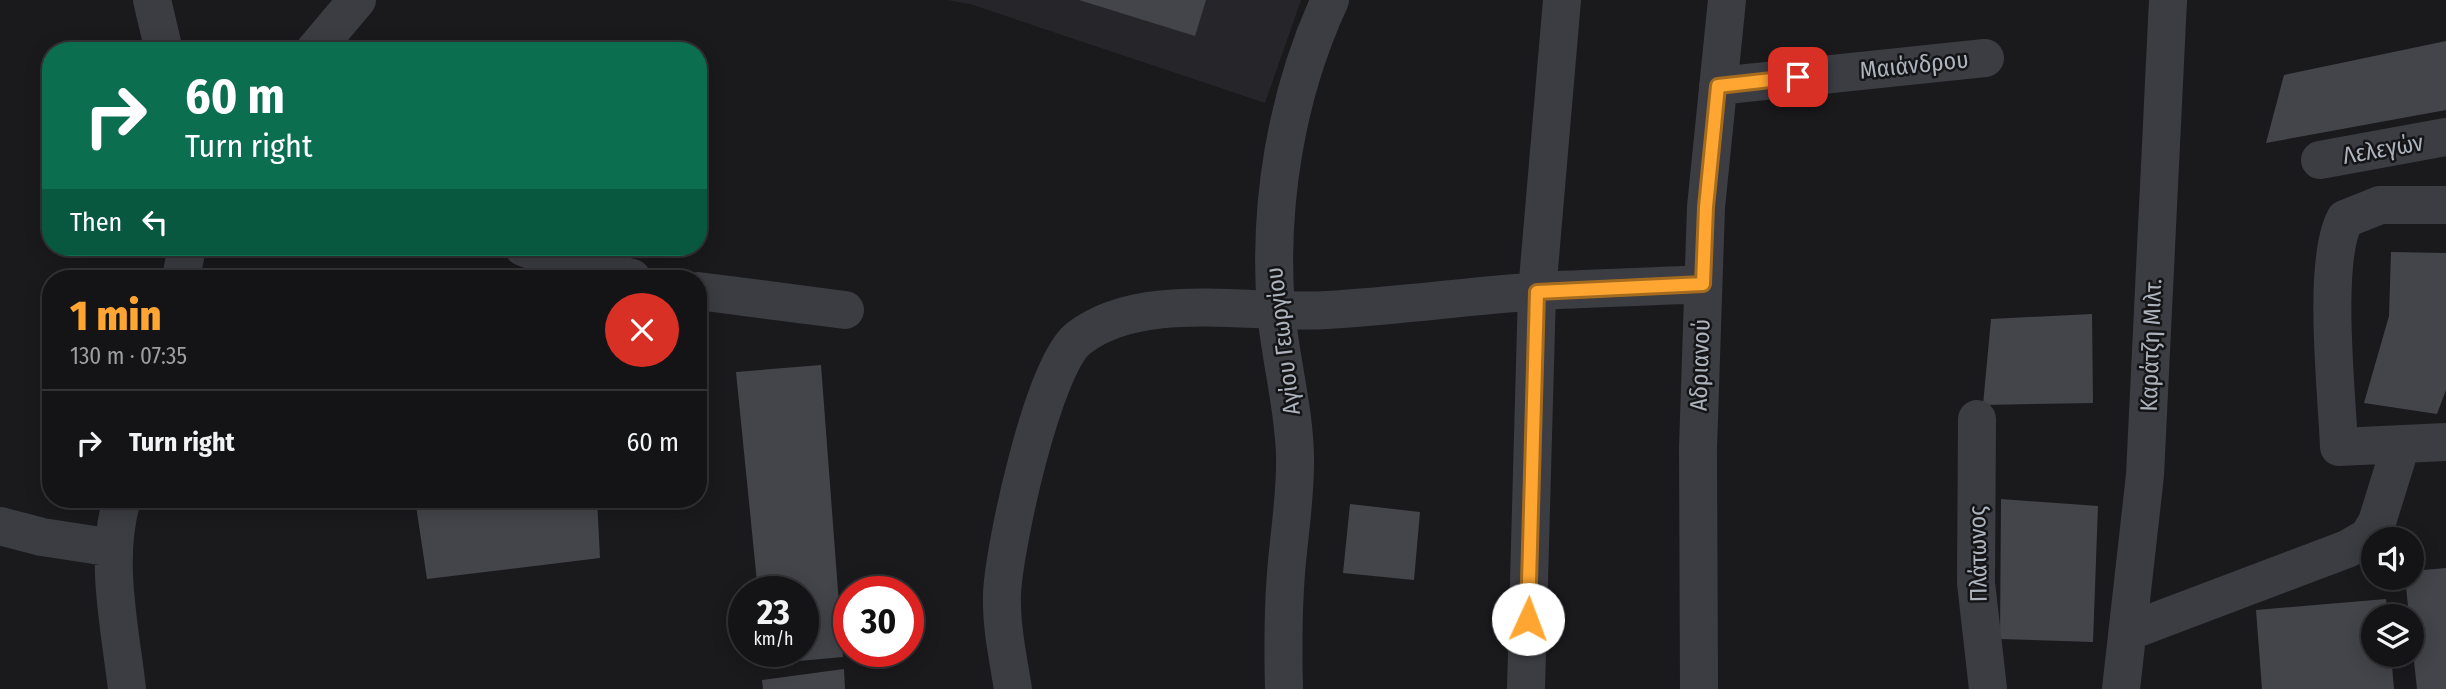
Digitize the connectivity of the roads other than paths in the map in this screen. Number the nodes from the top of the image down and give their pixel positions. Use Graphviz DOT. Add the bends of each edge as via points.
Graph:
graph roads {
  1 [pos="152,0"];
  2 [pos="357,0"];
  3 [pos="1331,0"];
  4 [pos="1562,0"];
  5 [pos="1727,0"];
  6 [pos="2168,0"];
  7 [pos="162,42"];
  8 [pos="322,42"];
  9 [pos="1985,58"];
  10 [pos="1718,86"];
  11 [pos="2446,137"];
  12 [pos="2320,160"];
  13 [pos="2446,205"];
  14 [pos="546,256"];
  15 [pos="600,270"];
  16 [pos="1703,284"];
  17 [pos="1537,292"];
  18 [pos="707,293"];
  19 [pos="845,310"];
  20 [pos="1276,312"];
  21 [pos="1977,419"];
  22 [pos="2446,442"];
  23 [pos="2401,445"];
  24 [pos="119,508"];
  25 [pos="0,526"];
  26 [pos="114,548"];
  27 [pos="2130,631"];
  28 [pos="127,689"];
  29 [pos="1013,689"];
  30 [pos="1284,689"];
  31 [pos="1526,689"];
  32 [pos="1699,689"];
  33 [pos="1988,689"];
  34 [pos="2121,689"];
  1 -- 7 [label="street"];
  2 -- 8 [label="street"];
  3 -- 20 [label="street, Αγίου Γεωργίου" via="1303,67 1287,131 1273,248"];
  4 -- 17 [label="street"];
  5 -- 10 [label="street, Αδριανού"];
  6 -- 27 [label="street, Καράτζη Μιλτ." via="2146,461"];
  9 -- 10 [label="street, Μαιάνδρου"];
  10 -- 16 [label="street, Αδριανού"];
  11 -- 12 [label="street, Λελεγών"];
  13 -- 23 [label="street" via="2380,205 2361,211 2345,219 2336,240 2333,281 2339,447"];
  14 -- 15 [label="street"];
  16 -- 17 [label="street"];
  16 -- 32 [label="street, Αδριανού"];
  17 -- 20 [label="street"];
  17 -- 31 [label="street"];
  18 -- 19 [label="street"];
  20 -- 29 [label="street" via="1168,309 1110,322 1075,341 1041,414 1006,558 1003,616"];
  20 -- 30 [label="street, Αγίου Γεωργίου" via="1295,442"];
  21 -- 33 [label="street, Πλάτωνος" via="1976,583"];
  22 -- 23 [label="street"];
  23 -- 27 [label="street" via="2368,537 2347,550"];
  24 -- 26 [label="street"];
  25 -- 26 [label="street"];
  26 -- 28 [label="street"];
  27 -- 34 [label="street, Καράτζη Μιλτ."];
}
